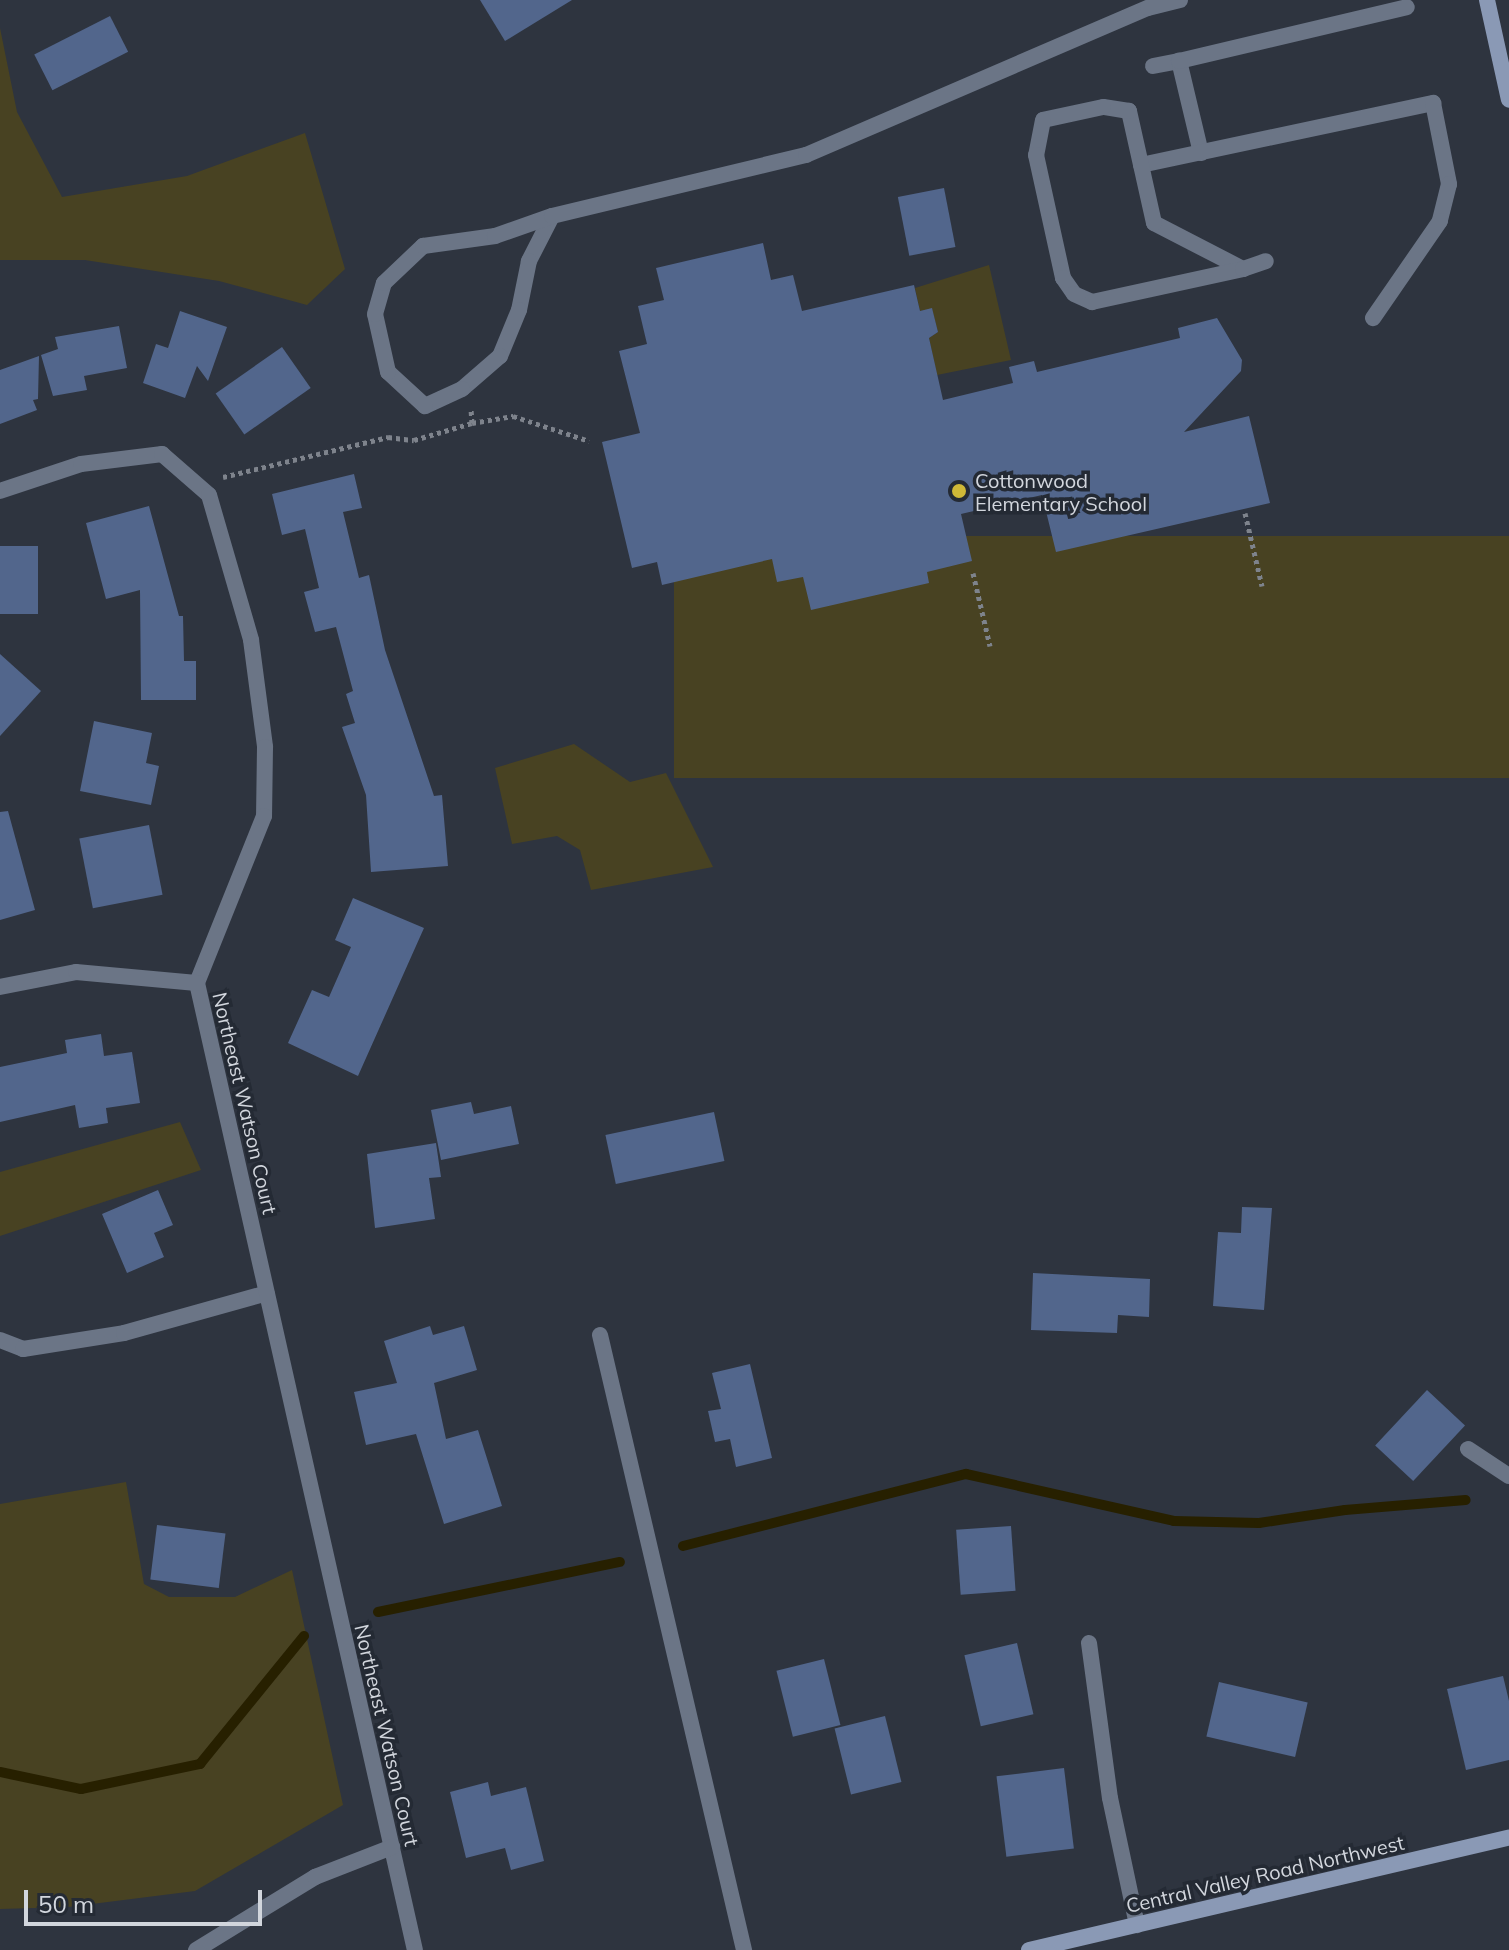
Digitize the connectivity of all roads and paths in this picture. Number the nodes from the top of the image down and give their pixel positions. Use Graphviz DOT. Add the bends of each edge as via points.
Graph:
graph roads {
  1 [pos="1180,0"];
  2 [pos="1487,0"];
  3 [pos="1407,7"];
  4 [pos="1179,61"];
  5 [pos="1153,66"];
  6 [pos="1509,100"];
  7 [pos="1201,153"];
  8 [pos="1141,165"];
  9 [pos="552,216"];
  10 [pos="1266,261"];
  11 [pos="1243,269"];
  12 [pos="1373,318"];
  13 [pos="468,384"];
  14 [pos="472,423"];
  15 [pos="589,441"];
  16 [pos="200,487"];
  17 [pos="0,491"];
  18 [pos="1245,513"];
  19 [pos="973,573"];
  20 [pos="1262,586"];
  21 [pos="990,646"];
  22 [pos="197,983"];
  23 [pos="0,987"];
  24 [pos="267,1293"];
  25 [pos="600,1335"];
  26 [pos="0,1340"];
  27 [pos="1468,1449"];
  28 [pos="1509,1476"];
  29 [pos="1089,1643"];
  30 [pos="1509,1837"];
  31 [pos="392,1847"];
  32 [pos="1137,1925"];
  33 [pos="196,1950"];
  34 [pos="415,1950"];
  35 [pos="744,1950"];
  36 [pos="1029,1950"];
  1 -- 9 [label="street" via="1148,8 806,155"];
  2 -- 6 [label="main road"];
  3 -- 4 [label="street"];
  4 -- 5 [label="street"];
  4 -- 7 [label="street"];
  7 -- 8 [label="street"];
  7 -- 12 [label="street" via="1433,103 1449,184 1440,221"];
  8 -- 11 [label="street" via="1154,223"];
  8 -- 11 [label="street" via="1129,111 1103,107 1043,120 1036,155 1063,278 1074,294 1092,302"];
  9 -- 13 [label="street" via="529,261 519,310 500,356"];
  9 -- 13 [label="street" via="495,236 423,246 384,283 375,314 388,372 425,406"];
  10 -- 11 [label="street"];
  13 -- 14 [label="path"];
  14 -- 15 [label="path" via="513,416"];
  14 -- 16 [label="path" via="414,440 367,441"];
  16 -- 17 [label="street, Northeast Watson Court" via="162,454 81,464"];
  16 -- 22 [label="street, Northeast Watson Court" via="209,495 251,640 265,747 264,816"];
  18 -- 20 [label="path"];
  19 -- 21 [label="path"];
  22 -- 23 [label="street" via="76,972"];
  22 -- 24 [label="street, Northeast Watson Court"];
  24 -- 26 [label="street" via="124,1333 23,1349"];
  24 -- 31 [label="street, Northeast Watson Court"];
  25 -- 35 [label="street"];
  27 -- 28 [label="street"];
  29 -- 32 [label="street" via="1110,1798"];
  30 -- 32 [label="main road, Central Valley Road Northwest"];
  31 -- 33 [label="street" via="315,1877"];
  31 -- 34 [label="street, Northeast Watson Court"];
  32 -- 36 [label="main road, Central Valley Road Northwest"];
}
